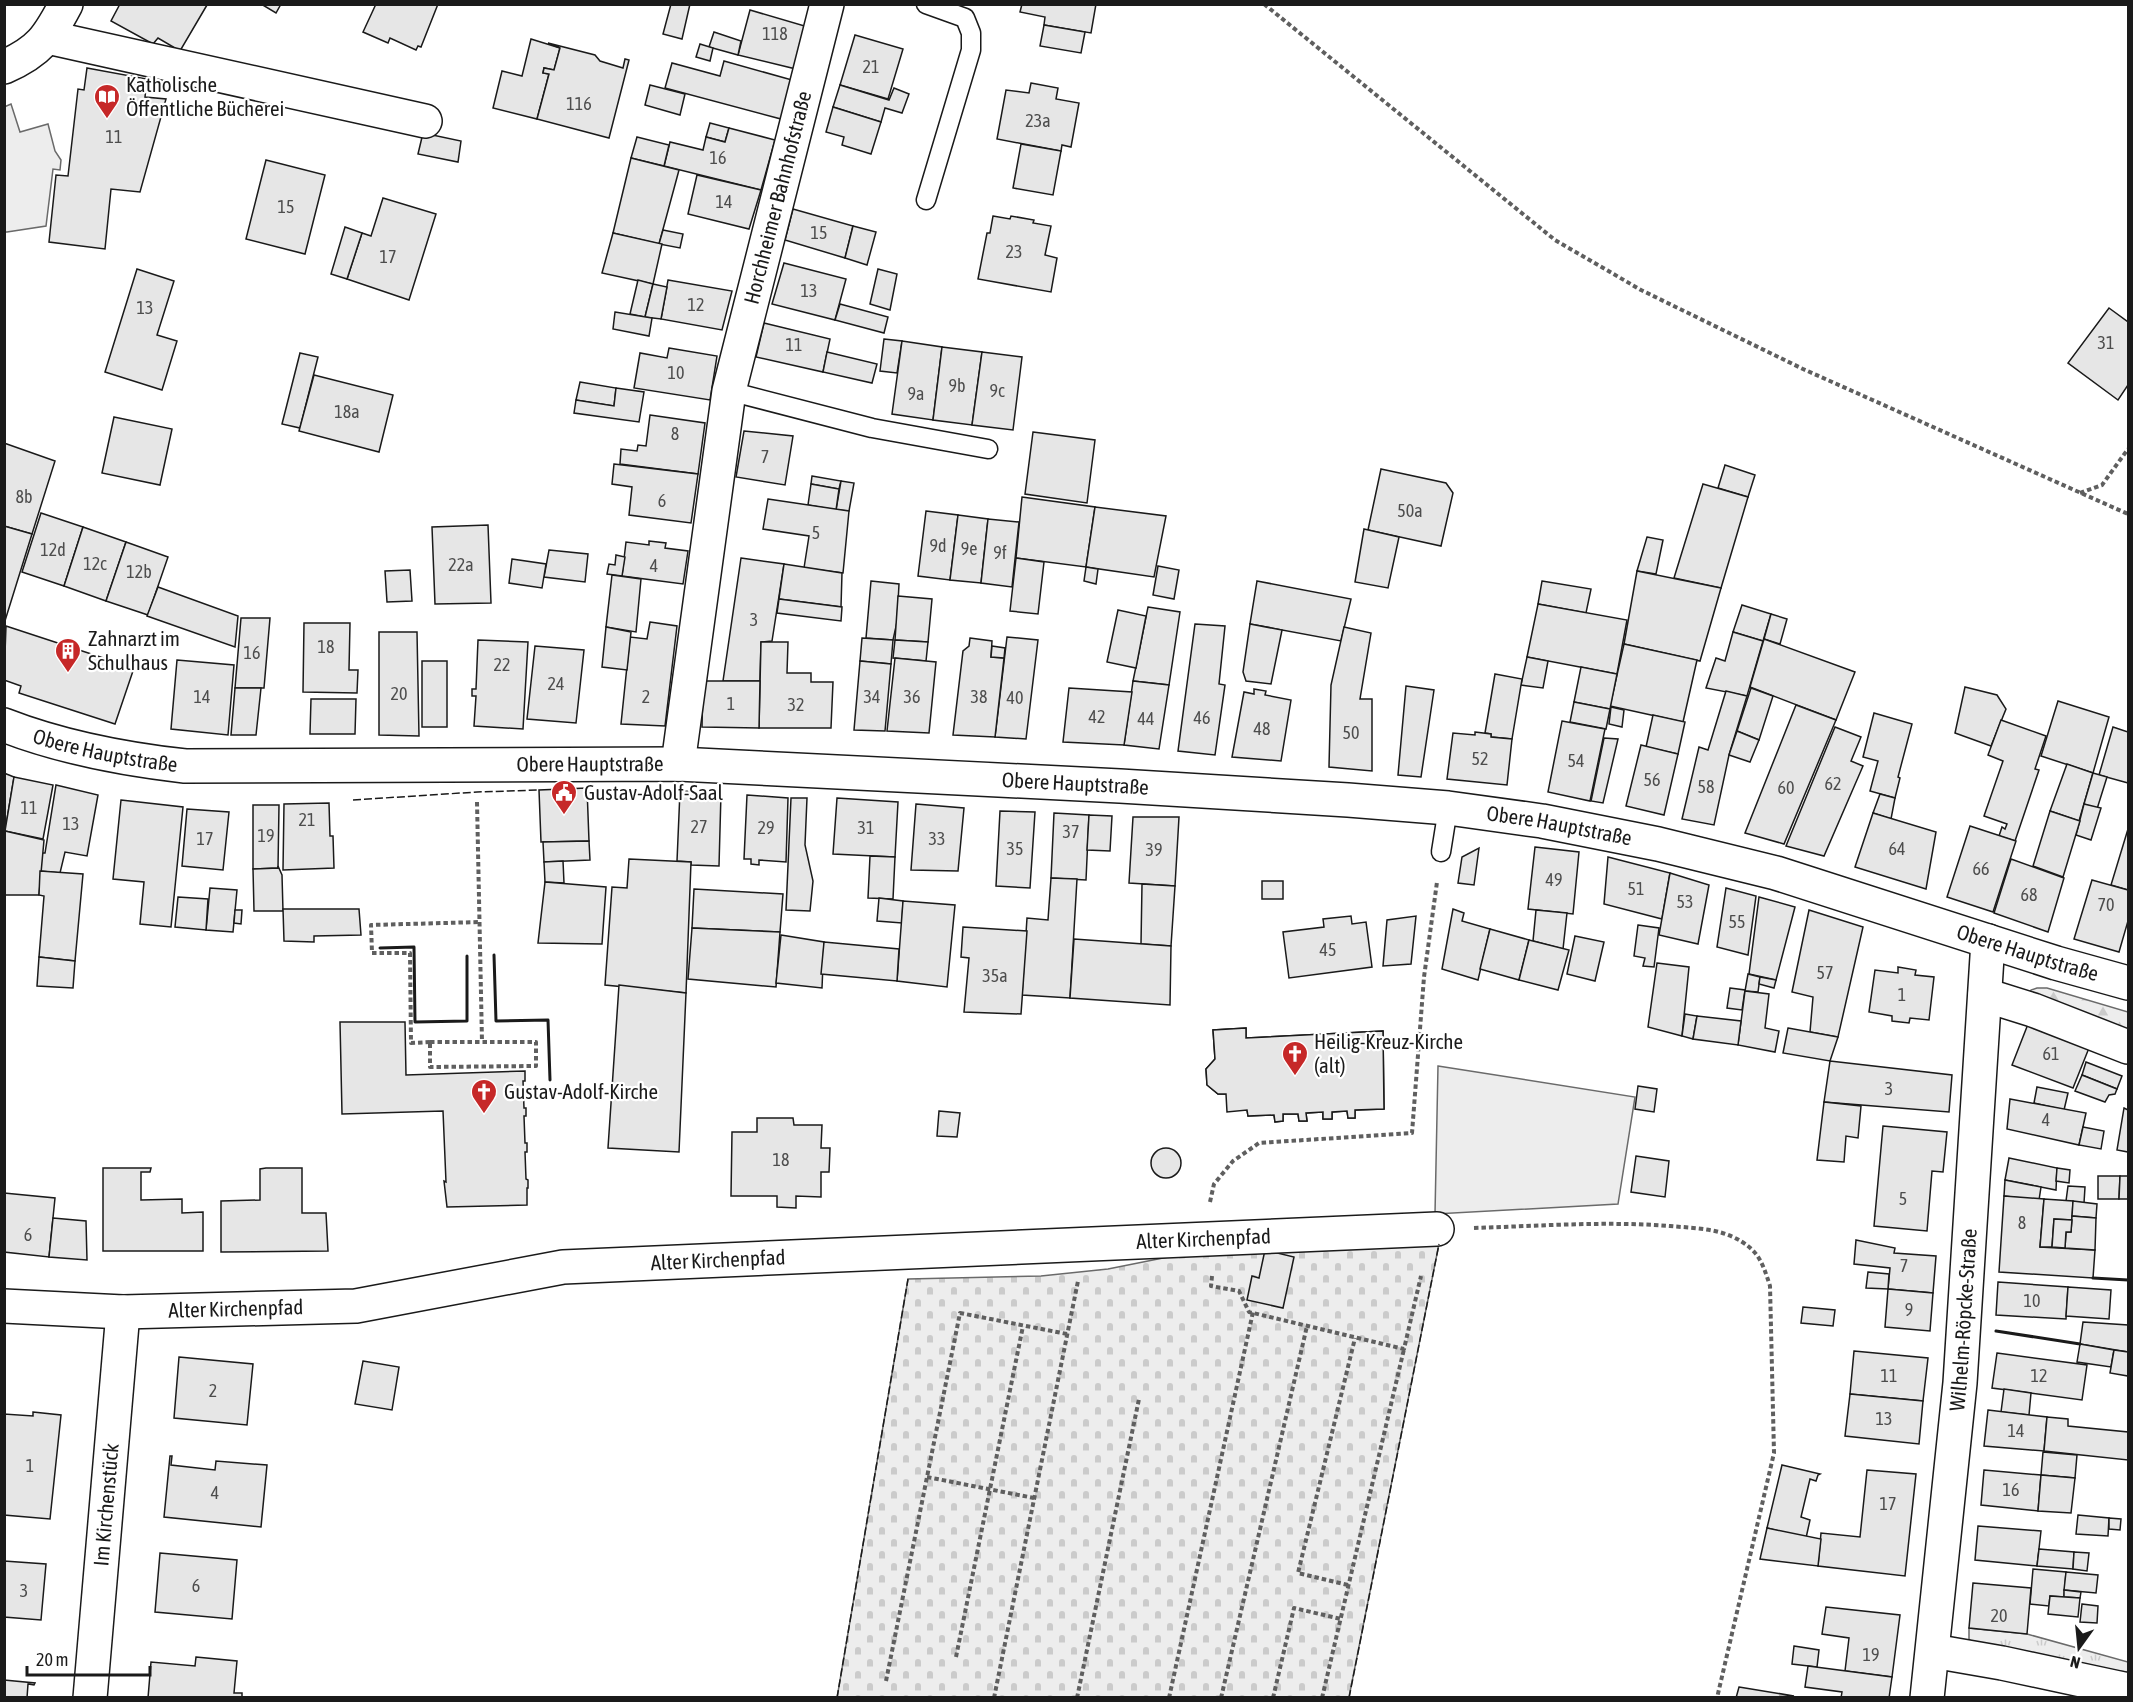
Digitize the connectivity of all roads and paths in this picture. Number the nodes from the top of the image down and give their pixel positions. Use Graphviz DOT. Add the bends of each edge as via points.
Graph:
graph roads {
  1 [pos="66,4"];
  2 [pos="926,4"];
  3 [pos="1264,4"];
  4 [pos="820,6"];
  5 [pos="47,37"];
  6 [pos="4,67"];
  7 [pos="425,121"];
  8 [pos="926,200"];
  9 [pos="729,391"];
  10 [pos="988,449"];
  11 [pos="2128,449"];
  12 [pos="2079,493"];
  13 [pos="2128,514"];
  14 [pos="4,725"];
  15 [pos="678,764"];
  16 [pos="477,804"];
  17 [pos="1448,808"];
  18 [pos="1441,852"];
  19 [pos="480,922"];
  20 [pos="1988,941"];
  21 [pos="2128,983"];
  22 [pos="1985,995"];
  23 [pos="430,1042"];
  24 [pos="482,1042"];
  25 [pos="2128,1047"];
  26 [pos="483,1067"];
  27 [pos="483,1073"];
  28 [pos="1437,1229"];
  29 [pos="1208,1253"];
  30 [pos="1080,1272"];
  31 [pos="1421,1276"];
  32 [pos="4,1306"];
  33 [pos="123,1312"];
  34 [pos="1253,1312"];
  35 [pos="1023,1326"];
  36 [pos="1307,1326"];
  37 [pos="1067,1334"];
  38 [pos="1355,1338"];
  39 [pos="1404,1349"];
  40 [pos="1139,1399"];
  41 [pos="927,1477"];
  42 [pos="990,1490"];
  43 [pos="1034,1498"];
  44 [pos="1348,1585"];
  45 [pos="1341,1619"];
  46 [pos="1933,1651"];
  47 [pos="956,1657"];
  48 [pos="886,1681"];
  49 [pos="2128,1690"];
  50 [pos="90,1698"];
  51 [pos="994,1698"];
  52 [pos="1077,1698"];
  53 [pos="1169,1698"];
  54 [pos="1221,1698"];
  55 [pos="1273,1698"];
  56 [pos="1322,1698"];
  57 [pos="1717,1698"];
  58 [pos="1927,1698"];
  1 -- 5 [label="street"];
  2 -- 8 [label="lane" via="965,18 971,33 971,50"];
  3 -- 12 [label="path" via="1555,240 1641,290 1803,369"];
  4 -- 9 [label="street, Horchheimer Bahnhofstraße"];
  5 -- 6 [label="street" via="35,51"];
  5 -- 7 [label="street"];
  9 -- 10 [label="lane" via="872,428"];
  9 -- 15 [label="street, Horchheimer Bahnhofstraße"];
  11 -- 12 [label="path" via="2102,485"];
  12 -- 13 [label="path"];
  14 -- 15 [label="street, Obere Hauptstraße" via="92,753 185,766"];
  15 -- 17 [label="street, Obere Hauptstraße"];
  16 -- 19 [label="path"];
  17 -- 18 [label="lane"];
  17 -- 20 [label="street, Obere Hauptstraße" via="1542,821 1679,849 1776,873"];
  18 -- 29 [label="path" via="1424,977 1412,1132 1259,1143 1233,1161 1214,1184"];
  19 -- 23 [label="path" via="370,925 372,953 410,952 411,1043"];
  19 -- 24 [label="path"];
  20 -- 21 [label="street, Obere Hauptstraße"];
  20 -- 22 [label="street, Wilhelm-Röpcke-Straße"];
  22 -- 25 [label="street"];
  22 -- 46 [label="street, Wilhelm-Röpcke-Straße" via="1961,1373"];
  23 -- 24 [label="path"];
  23 -- 26 [label="path" via="430,1067"];
  24 -- 26 [label="path" via="536,1042 536,1066"];
  26 -- 27 [label="path"];
  28 -- 29 [label="street, Alter Kirchenpfad"];
  28 -- 57 [label="path" via="1590,1224 1697,1228 1734,1237 1762,1260 1770,1286 1774,1453"];
  29 -- 33 [label="street, Alter Kirchenpfad" via="563,1267 356,1306"];
  29 -- 34 [label="path" via="1211,1286 1239,1291 1249,1312"];
  30 -- 37 [label="path"];
  31 -- 39 [label="path"];
  32 -- 33 [label="street, Alter Kirchenpfad"];
  33 -- 50 [label="street, Im Kirchenstück"];
  34 -- 36 [label="path"];
  34 -- 53 [label="path"];
  35 -- 37 [label="path"];
  35 -- 41 [label="path" via="960,1313"];
  35 -- 42 [label="path"];
  36 -- 38 [label="path"];
  36 -- 54 [label="path"];
  37 -- 43 [label="path"];
  38 -- 39 [label="path"];
  38 -- 44 [label="path" via="1298,1573"];
  39 -- 44 [label="path"];
  40 -- 52 [label="path"];
  41 -- 42 [label="path"];
  41 -- 48 [label="path"];
  42 -- 43 [label="path"];
  42 -- 47 [label="path"];
  43 -- 51 [label="path"];
  44 -- 45 [label="path"];
  45 -- 55 [label="path" via="1294,1608"];
  45 -- 56 [label="path"];
  46 -- 49 [label="street"];
  46 -- 58 [label="street, Wilhelm-Röpcke-Straße"];
}
